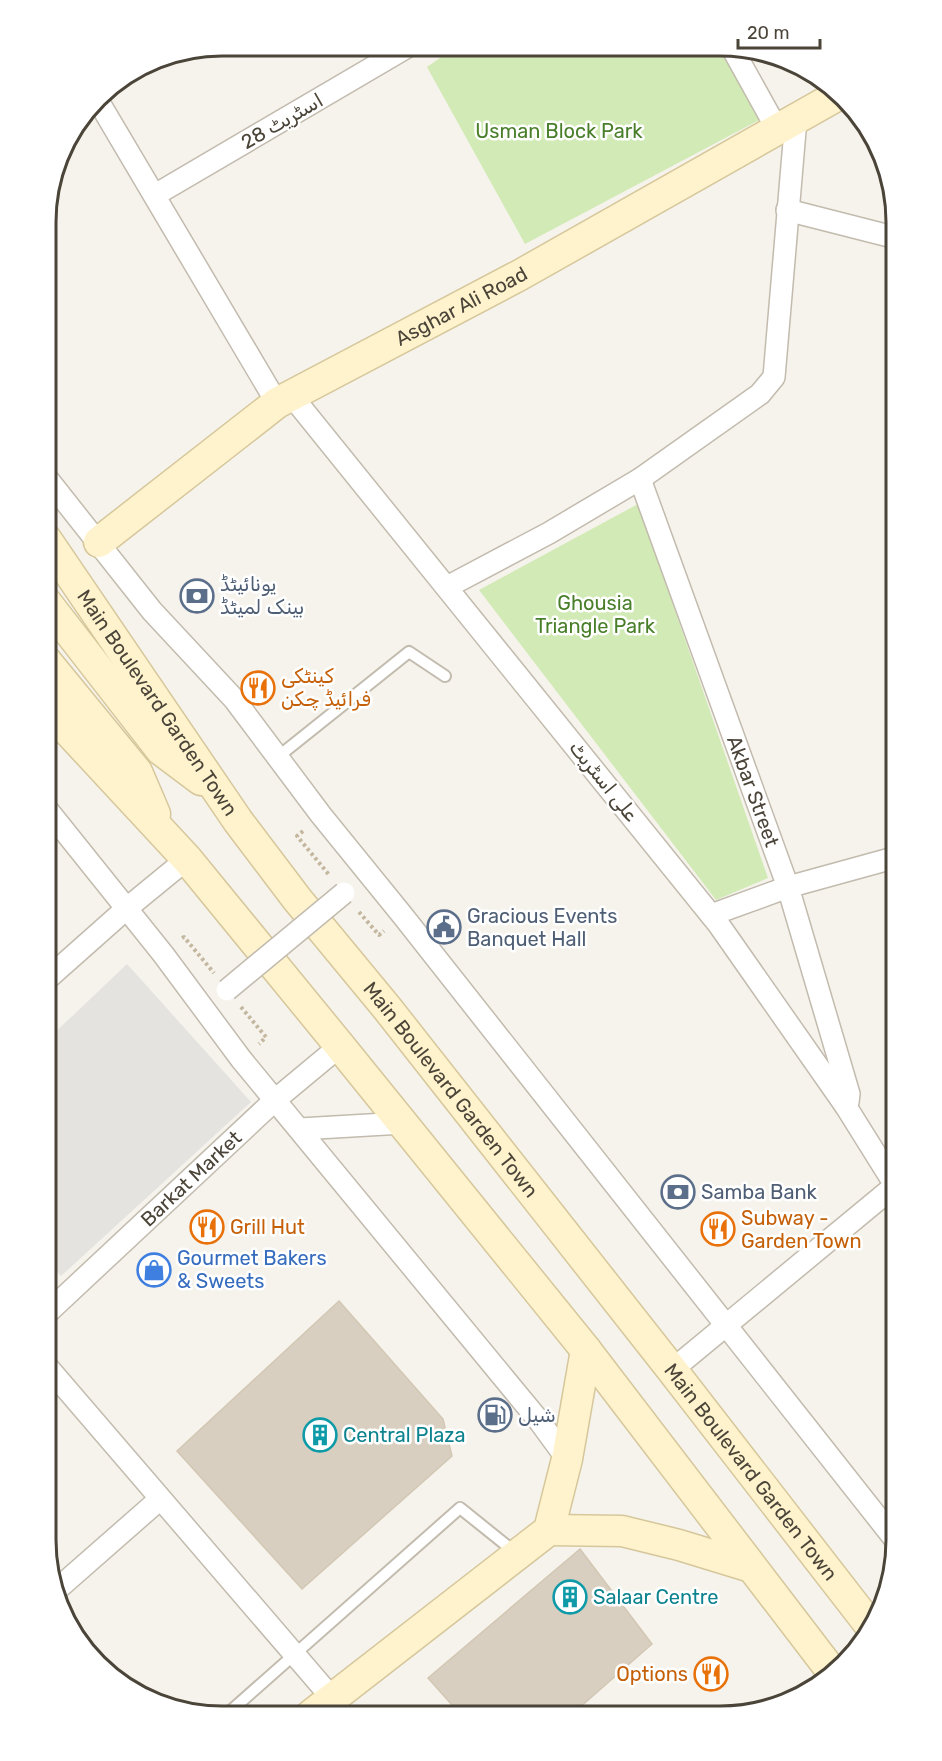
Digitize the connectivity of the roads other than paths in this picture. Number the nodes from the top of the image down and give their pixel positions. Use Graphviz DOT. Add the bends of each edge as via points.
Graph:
graph roads {
  1 [pos="390,56"];
  2 [pos="739,57"];
  3 [pos="832,99"];
  4 [pos="102,107"];
  5 [pos="787,124"];
  6 [pos="155,195"];
  7 [pos="787,210"];
  8 [pos="886,235"];
  9 [pos="284,399"];
  10 [pos="640,479"];
  11 [pos="56,489"];
  12 [pos="99,542"];
  13 [pos="56,554"];
  14 [pos="447,587"];
  15 [pos="56,615"];
  16 [pos="56,673"];
  17 [pos="444,676"];
  18 [pos="56,718"];
  19 [pos="279,756"];
  20 [pos="219,794"];
  21 [pos="56,821"];
  22 [pos="177,849"];
  23 [pos="886,860"];
  24 [pos="788,887"];
  25 [pos="344,893"];
  26 [pos="126,909"];
  27 [pos="711,915"];
  28 [pos="56,971"];
  29 [pos="227,990"];
  30 [pos="340,1046"];
  31 [pos="276,1100"];
  32 [pos="845,1105"];
  33 [pos="403,1123"];
  34 [pos="300,1129"];
  35 [pos="886,1169"];
  36 [pos="886,1192"];
  37 [pos="56,1300"];
  38 [pos="726,1324"];
  39 [pos="586,1350"];
  40 [pos="672,1370"];
  41 [pos="56,1377"];
  42 [pos="567,1459"];
  43 [pos="160,1499"];
  44 [pos="886,1528"];
  45 [pos="549,1530"];
  46 [pos="517,1554"];
  47 [pos="751,1567"];
  48 [pos="62,1585"];
  49 [pos="865,1619"];
  50 [pos="294,1654"];
  51 [pos="827,1666"];
  52 [pos="235,1706"];
  53 [pos="322,1706"];
  1 -- 6 [label="street, اسٹریٹ 28"];
  2 -- 5 [label="street"];
  3 -- 5 [label="main road, Asghar Ali Road"];
  4 -- 6 [label="street, علی اسٹریٹ"];
  5 -- 7 [label="street"];
  5 -- 9 [label="main road, Asghar Ali Road" via="520,275"];
  6 -- 9 [label="street, علی اسٹریٹ"];
  7 -- 8 [label="street"];
  7 -- 10 [label="street" via="774,377 760,394"];
  9 -- 12 [label="main road, Asghar Ali Road"];
  9 -- 14 [label="street, علی اسٹریٹ"];
  10 -- 14 [label="street"];
  10 -- 24 [label="street, Akbar Street"];
  11 -- 12 [label="street"];
  12 -- 19 [label="street" via="152,611 234,699"];
  13 -- 20 [label="main road, Main Boulevard Garden Town"];
  14 -- 27 [label="street, علی اسٹریٹ"];
  15 -- 20 [label="main road" via="161,750"];
  16 -- 22 [label="main road" via="136,772"];
  17 -- 19 [label="lane" via="409,652"];
  18 -- 22 [label="main road"];
  19 -- 38 [label="street" via="321,815"];
  20 -- 40 [label="main road, Main Boulevard Garden Town" via="297,899"];
  21 -- 26 [label="street"];
  22 -- 26 [label="street"];
  22 -- 30 [label="main road"];
  23 -- 24 [label="street"];
  24 -- 27 [label="street"];
  24 -- 32 [label="street, Akbar Street" via="849,1094"];
  25 -- 29 [label="street, bridge"];
  26 -- 28 [label="street"];
  26 -- 31 [label="street"];
  27 -- 32 [label="street, علی اسٹریٹ"];
  30 -- 31 [label="street, Barkat Market"];
  30 -- 33 [label="main road"];
  31 -- 34 [label="street"];
  31 -- 37 [label="street, Barkat Market"];
  32 -- 35 [label="street, علی اسٹریٹ"];
  33 -- 34 [label="street"];
  33 -- 39 [label="main road"];
  34 -- 42 [label="street"];
  36 -- 38 [label="street"];
  38 -- 40 [label="street"];
  38 -- 44 [label="street"];
  39 -- 42 [label="main road"];
  39 -- 47 [label="main road"];
  40 -- 49 [label="main road, Main Boulevard Garden Town"];
  41 -- 43 [label="street"];
  42 -- 45 [label="main road"];
  43 -- 48 [label="street"];
  43 -- 50 [label="street"];
  45 -- 46 [label="main road"];
  45 -- 47 [label="main road" via="622,1531"];
  46 -- 50 [label="lane" via="460,1508"];
  46 -- 53 [label="main road"];
  47 -- 51 [label="main road"];
  50 -- 52 [label="lane"];
  50 -- 53 [label="street"];
}
